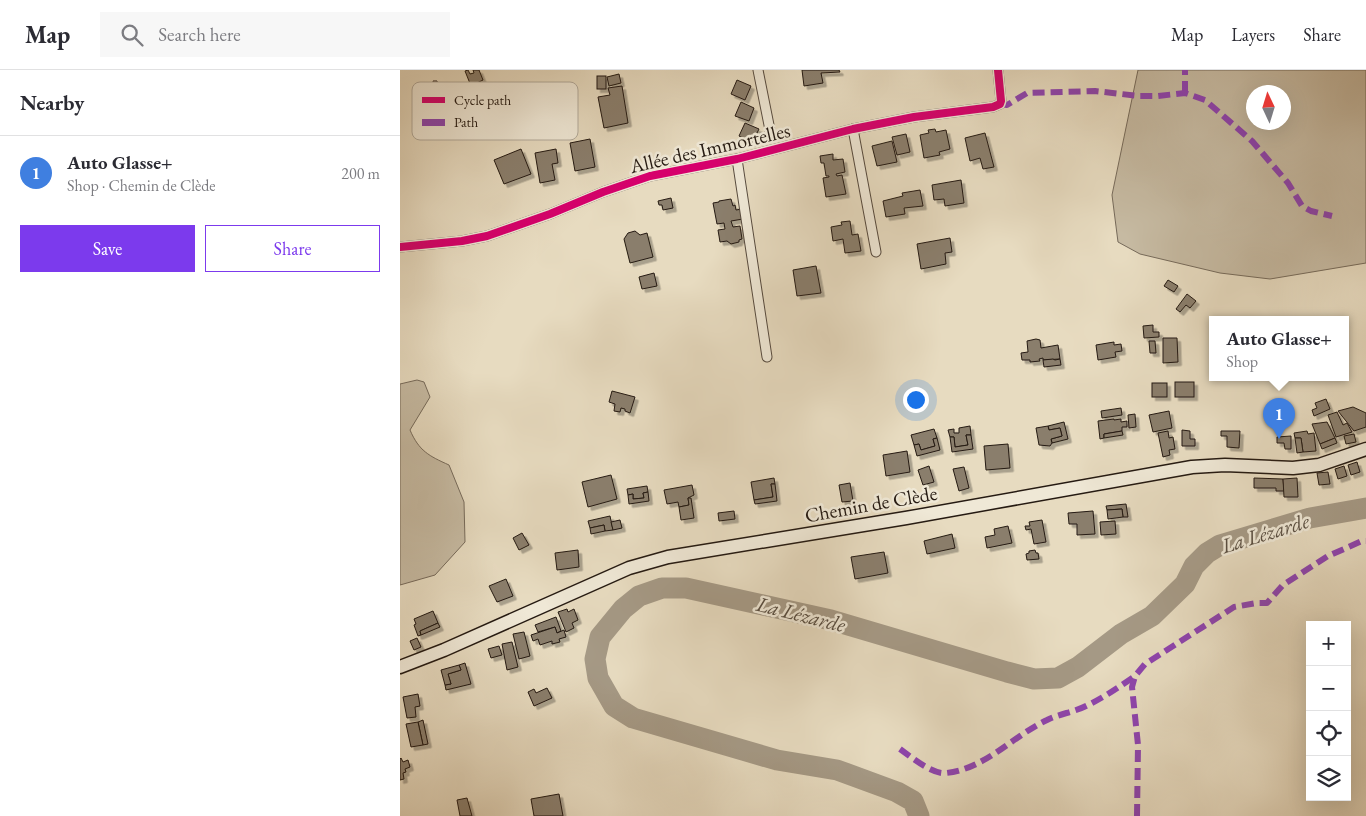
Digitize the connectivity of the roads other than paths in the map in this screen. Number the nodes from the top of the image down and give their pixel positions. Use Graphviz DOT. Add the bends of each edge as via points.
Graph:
graph roads {
  1 [pos="758,70"];
  2 [pos="998,70"];
  3 [pos="853,129"];
  4 [pos="771,134"];
  5 [pos="737,160"];
  6 [pos="400,247"];
  7 [pos="876,252"];
  8 [pos="767,357"];
  9 [pos="1366,449"];
  10 [pos="400,667"];
  1 -- 4 [label="street"];
  2 -- 3 [label="street, Allée des Immortelles" via="1000,104 993,107"];
  3 -- 5 [label="street, Allée des Immortelles"];
  3 -- 7 [label="street"];
  5 -- 6 [label="street, Allée des Immortelles" via="650,176 488,236"];
  5 -- 8 [label="street"];
  9 -- 10 [label="main road, Chemin de Clède" via="1319,465 1293,468 1192,467 668,557 628,568"];
}
